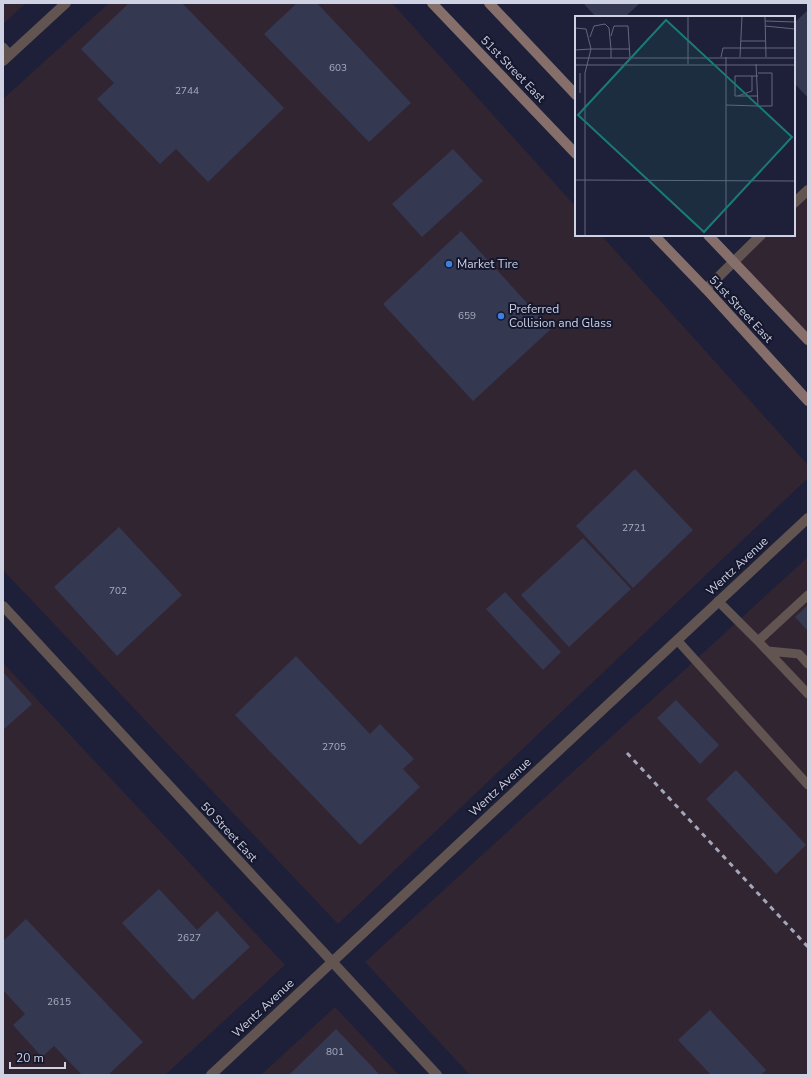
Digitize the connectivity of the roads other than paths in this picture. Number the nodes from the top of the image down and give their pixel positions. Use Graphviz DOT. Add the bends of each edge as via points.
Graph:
graph roads {
  1 [pos="66,3"];
  2 [pos="432,3"];
  3 [pos="489,3"];
  4 [pos="5,54"];
  5 [pos="575,94"];
  6 [pos="575,153"];
  7 [pos="808,190"];
  8 [pos="795,202"];
  9 [pos="655,236"];
  10 [pos="709,236"];
  11 [pos="760,236"];
  12 [pos="733,262"];
  13 [pos="706,289"];
  14 [pos="808,340"];
  15 [pos="808,402"];
  16 [pos="808,518"];
  17 [pos="808,595"];
  18 [pos="718,601"];
  19 [pos="3,606"];
  20 [pos="677,640"];
  21 [pos="758,641"];
  22 [pos="768,651"];
  23 [pos="808,664"];
  24 [pos="808,694"];
  25 [pos="808,785"];
  26 [pos="331,962"];
  27 [pos="210,1075"];
  28 [pos="437,1075"];
  1 -- 4 [label="street"];
  2 -- 6 [label="main road, 51st Street East"];
  3 -- 5 [label="main road"];
  7 -- 8 [label="street"];
  9 -- 13 [label="main road, 51st Street East"];
  10 -- 12 [label="main road"];
  11 -- 12 [label="street"];
  12 -- 13 [label="street"];
  12 -- 14 [label="main road"];
  13 -- 15 [label="main road, 51st Street East"];
  16 -- 18 [label="street, Wentz Avenue"];
  17 -- 21 [label="lane"];
  18 -- 20 [label="street, Wentz Avenue"];
  18 -- 21 [label="lane"];
  19 -- 26 [label="street, 50 Street East"];
  20 -- 25 [label="lane"];
  20 -- 26 [label="street, Wentz Avenue"];
  21 -- 22 [label="lane"];
  22 -- 23 [label="lane" via="799,654"];
  22 -- 24 [label="lane"];
  26 -- 27 [label="street, Wentz Avenue"];
  26 -- 28 [label="street, 50 Street East"];
}
